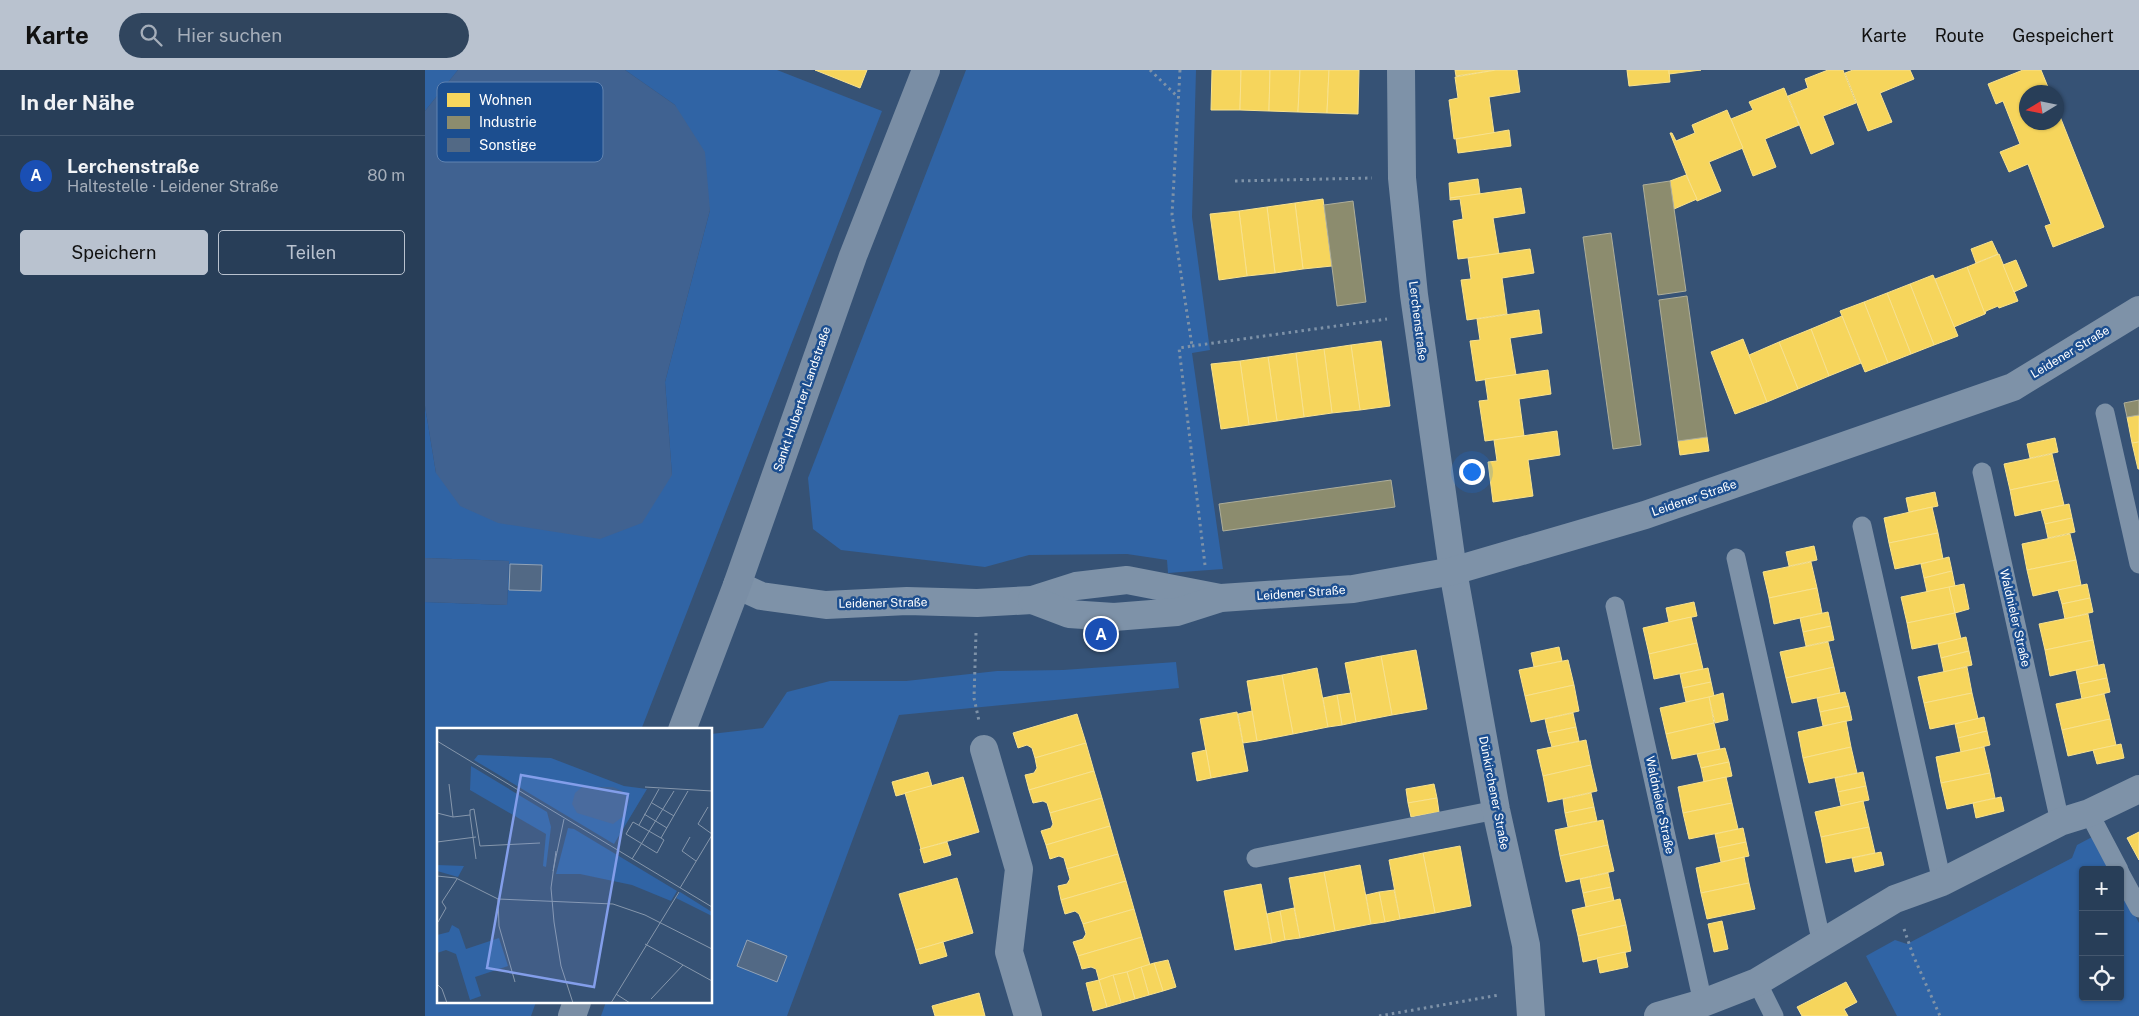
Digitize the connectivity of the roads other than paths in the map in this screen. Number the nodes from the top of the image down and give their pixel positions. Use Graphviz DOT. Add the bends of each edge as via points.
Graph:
graph roads {
  1 [pos="926,70"];
  2 [pos="1401,70"];
  3 [pos="2139,310"];
  4 [pos="2105,413"];
  5 [pos="1982,472"];
  6 [pos="1862,526"];
  7 [pos="1735,558"];
  8 [pos="2139,564"];
  9 [pos="1453,571"];
  10 [pos="737,585"];
  11 [pos="1215,597"];
  12 [pos="1032,600"];
  13 [pos="1615,606"];
  14 [pos="683,728"];
  15 [pos="984,749"];
  16 [pos="2139,789"];
  17 [pos="1496,810"];
  18 [pos="2089,813"];
  19 [pos="2060,822"];
  20 [pos="1256,858"];
  21 [pos="2116,866"];
  22 [pos="2124,880"];
  23 [pos="1942,882"];
  24 [pos="2139,908"];
  25 [pos="1823,944"];
  26 [pos="1757,982"];
  27 [pos="1703,1003"];
  28 [pos="576,1004"];
  29 [pos="572,1016"];
  30 [pos="1027,1016"];
  31 [pos="1531,1016"];
  32 [pos="1658,1016"];
  33 [pos="1774,1016"];
  1 -- 10 [label="street, Sankt Huberter Landstraße" via="853,256"];
  2 -- 9 [label="street, Lerchenstraße" via="1402,178 1417,315"];
  3 -- 9 [label="street, Leidener Straße" via="2013,387 1645,515"];
  4 -- 8 [label="lane"];
  5 -- 19 [label="lane, Waldnieler Straße"];
  6 -- 23 [label="lane"];
  7 -- 25 [label="lane"];
  9 -- 11 [label="street, Leidener Straße" via="1353,589"];
  9 -- 17 [label="street, Dünkirchener Straße"];
  10 -- 12 [label="street, Leidener Straße" via="761,596 826,605"];
  10 -- 14 [label="street, Sankt Huberter Landstraße"];
  11 -- 12 [label="street, Leidener Straße" via="1127,580 1076,586"];
  11 -- 12 [label="street, Leidener Straße" via="1177,612 1113,617 1069,614"];
  13 -- 27 [label="lane, Waldnieler Straße"];
  15 -- 30 [label="street" via="1019,869 1009,952"];
  16 -- 18 [label="street"];
  17 -- 20 [label="lane"];
  17 -- 31 [label="street, Dünkirchener Straße" via="1526,945"];
  18 -- 19 [label="street"];
  18 -- 21 [label="lane"];
  19 -- 23 [label="street"];
  22 -- 24 [label="lane"];
  23 -- 25 [label="street" via="1895,899"];
  25 -- 26 [label="street"];
  26 -- 27 [label="street"];
  26 -- 33 [label="lane"];
  27 -- 32 [label="street"];
  28 -- 29 [label="street"];
}
